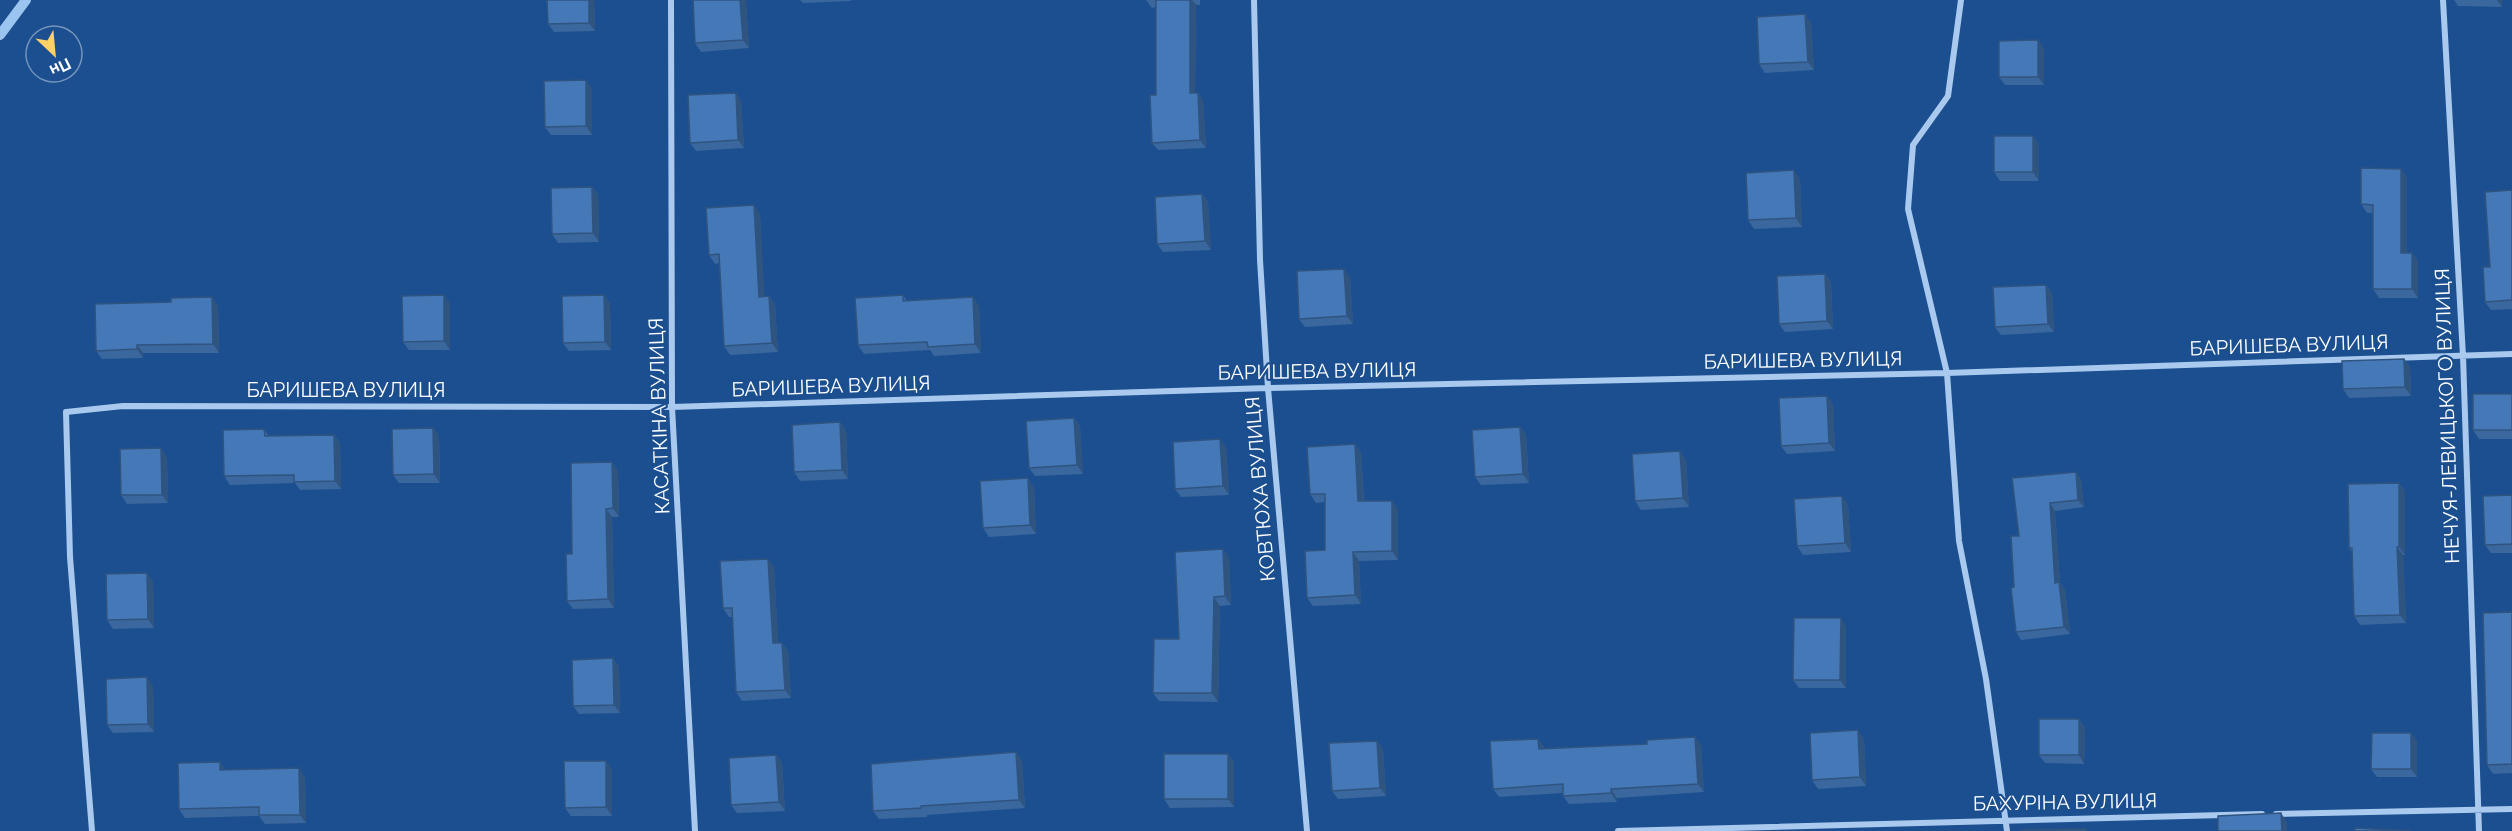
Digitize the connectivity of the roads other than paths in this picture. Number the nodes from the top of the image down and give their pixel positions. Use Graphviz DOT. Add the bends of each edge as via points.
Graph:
graph roads {
  1 [pos="671,0"];
  2 [pos="1254,0"];
  3 [pos="1961,0"];
  4 [pos="2443,0"];
  5 [pos="2512,354"];
  6 [pos="2463,356"];
  7 [pos="1947,373"];
  8 [pos="1268,388"];
  9 [pos="672,407"];
  10 [pos="2512,809"];
  11 [pos="2478,810"];
  12 [pos="2007,820"];
  13 [pos="92,831"];
  14 [pos="695,831"];
  15 [pos="1307,831"];
  16 [pos="1618,831"];
  17 [pos="2007,831"];
  18 [pos="2479,831"];
  1 -- 9 [label="street, КАСАТКІНА ВУЛИЦЯ"];
  2 -- 8 [label="street, КОВТЮХА ВУЛИЦЯ" via="1260,260"];
  3 -- 7 [label="street" via="1948,96 1913,145 1908,209"];
  4 -- 6 [label="street, НЕЧУЯ-ЛЕВИЦЬКОГО ВУЛИЦЯ"];
  5 -- 6 [label="street, БАРИШЕВА ВУЛИЦЯ"];
  6 -- 7 [label="street, БАРИШЕВА ВУЛИЦЯ"];
  6 -- 11 [label="street, НЕЧУЯ-ЛЕВИЦЬКОГО ВУЛИЦЯ"];
  7 -- 8 [label="street, БАРИШЕВА ВУЛИЦЯ"];
  7 -- 12 [label="street" via="1959,541 1986,680"];
  8 -- 9 [label="street, БАРИШЕВА ВУЛИЦЯ"];
  8 -- 15 [label="street, КОВТЮХА ВУЛИЦЯ"];
  9 -- 13 [label="street, БАРИШЕВА ВУЛИЦЯ" via="123,406 66,412 70,557"];
  9 -- 14 [label="street, КАСАТКІНА ВУЛИЦЯ"];
  10 -- 11 [label="street, БАХУРІНА ВУЛИЦЯ"];
  11 -- 12 [label="street, БАХУРІНА ВУЛИЦЯ"];
  11 -- 18 [label="street, НЕЧУЯ-ЛЕВИЦЬКОГО ВУЛИЦЯ"];
  12 -- 16 [label="street, БАХУРІНА ВУЛИЦЯ"];
  12 -- 17 [label="street"];
}
